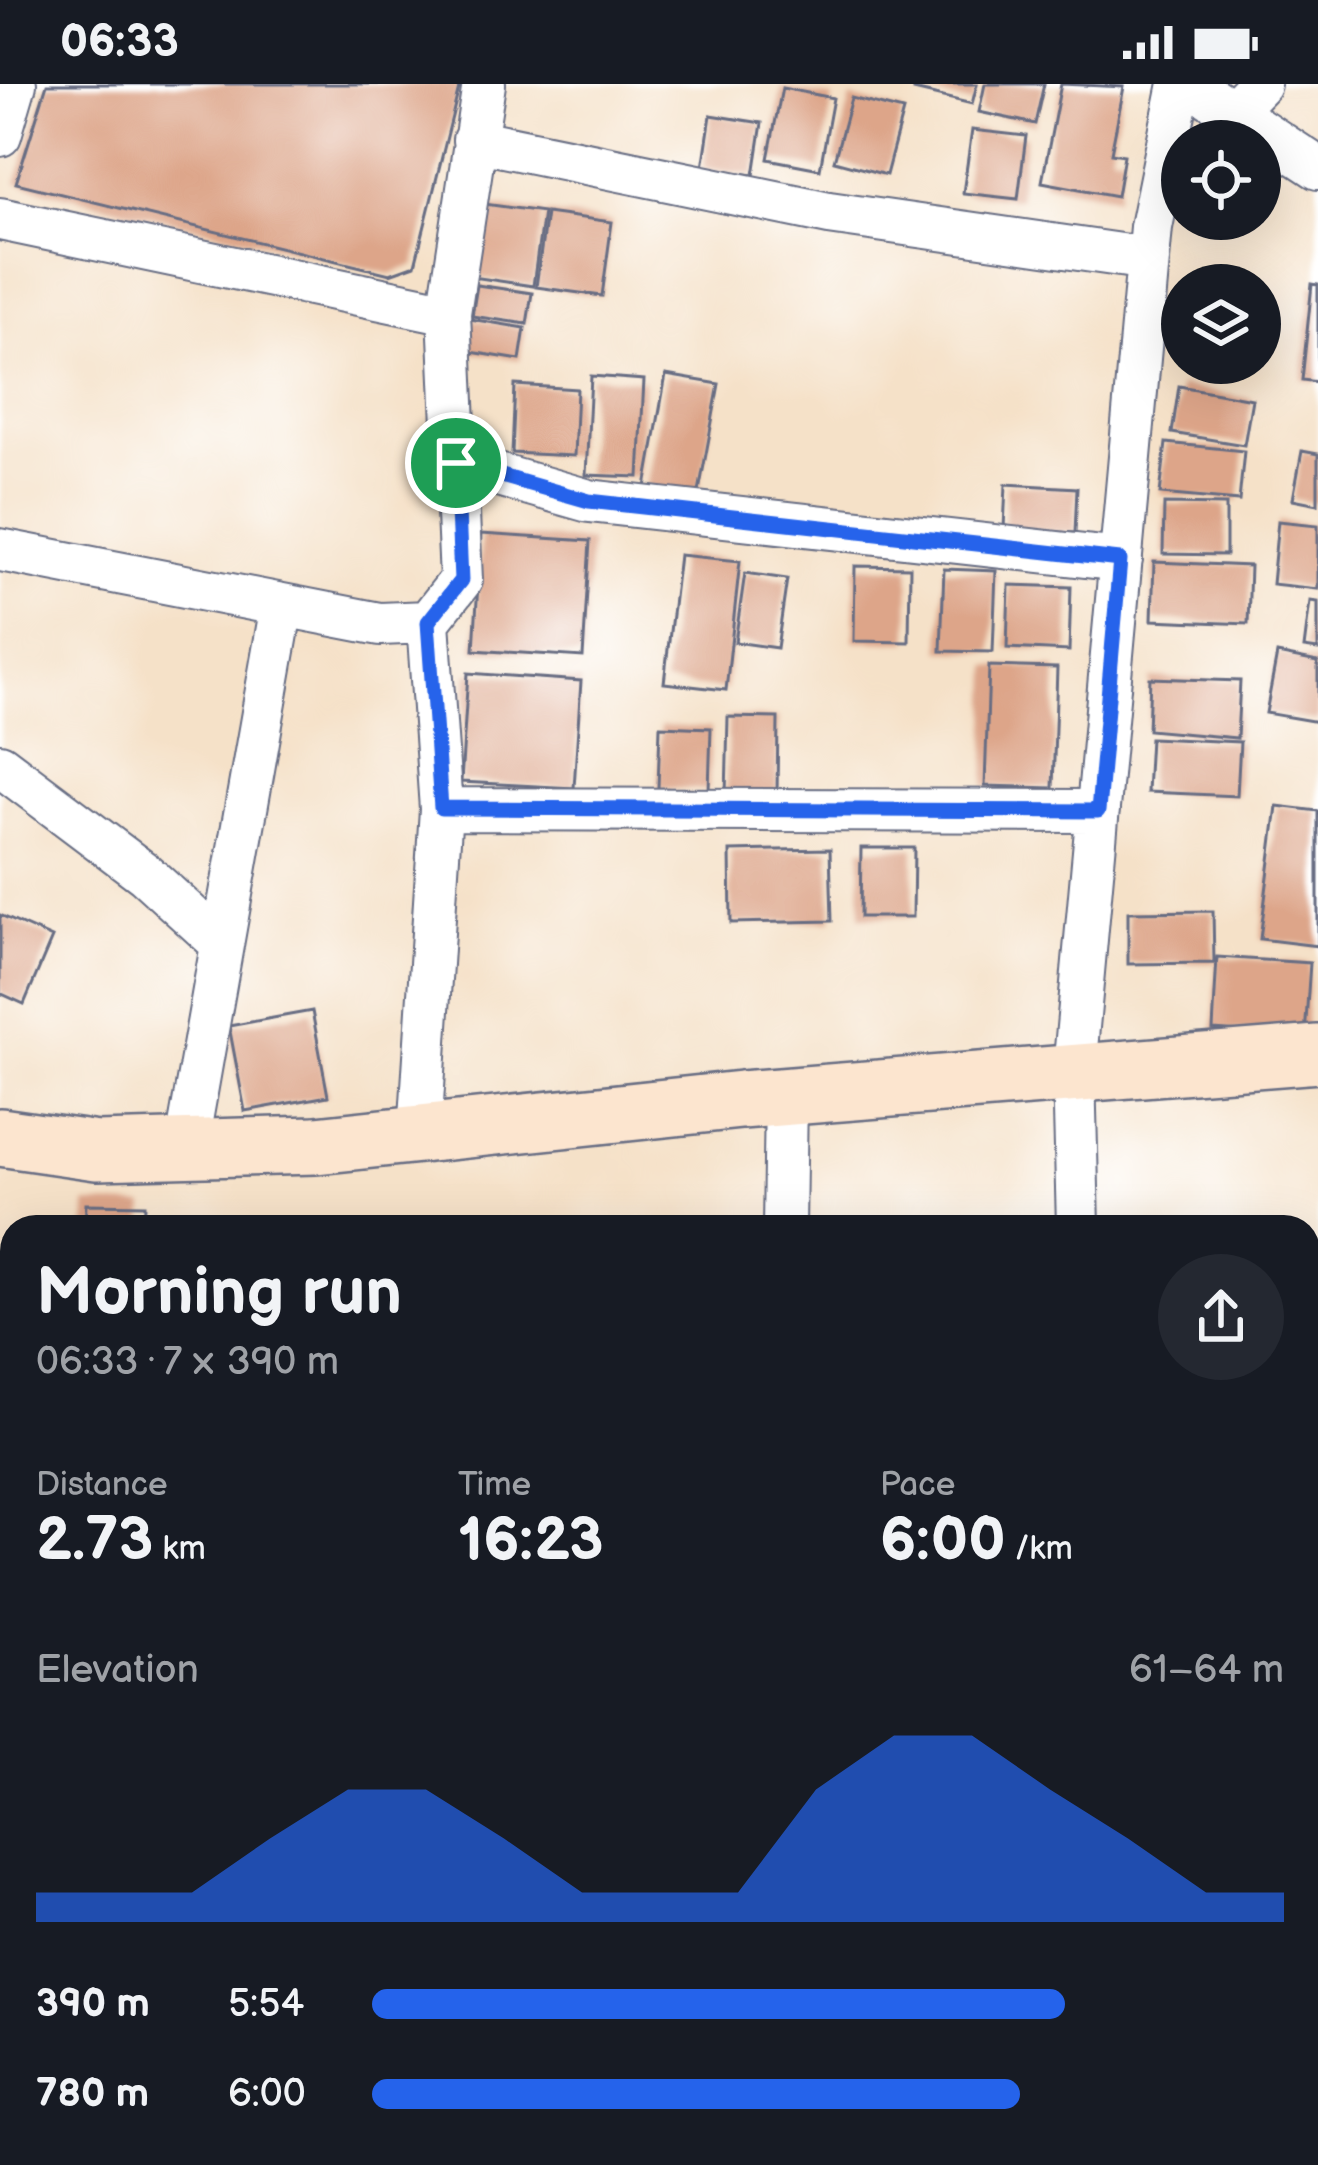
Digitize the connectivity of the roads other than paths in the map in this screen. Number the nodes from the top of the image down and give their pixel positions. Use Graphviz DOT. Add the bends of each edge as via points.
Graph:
graph roads {
  1 [pos="15,84"];
  2 [pos="484,84"];
  3 [pos="1180,84"];
  4 [pos="1190,84"];
  5 [pos="1245,98"];
  6 [pos="0,135"];
  7 [pos="474,140"];
  8 [pos="1318,169"];
  9 [pos="0,219"];
  10 [pos="1148,259"];
  11 [pos="449,313"];
  12 [pos="456,463"];
  13 [pos="0,550"];
  14 [pos="1120,560"];
  15 [pos="282,605"];
  16 [pos="428,622"];
  17 [pos="0,765"];
  18 [pos="441,808"];
  19 [pos="1098,811"];
  20 [pos="222,944"];
  21 [pos="1318,1054"];
  22 [pos="1074,1072"];
  23 [pos="786,1096"];
  24 [pos="420,1134"];
  25 [pos="0,1137"];
  26 [pos="186,1148"];
  27 [pos="784,1215"];
  28 [pos="1078,1215"];
  1 -- 6 [label="street"];
  2 -- 7 [label="street"];
  3 -- 10 [label="street"];
  4 -- 5 [label="street"];
  5 -- 8 [label="street"];
  7 -- 10 [label="street" via="829,213"];
  7 -- 11 [label="street"];
  9 -- 11 [label="street"];
  10 -- 14 [label="street"];
  11 -- 12 [label="street"];
  12 -- 14 [label="street" via="589,501"];
  12 -- 16 [label="street" via="461,580"];
  13 -- 15 [label="street"];
  14 -- 19 [label="street"];
  15 -- 16 [label="street" via="380,624"];
  15 -- 20 [label="street"];
  16 -- 18 [label="street"];
  17 -- 20 [label="street" via="145,874"];
  18 -- 19 [label="street"];
  18 -- 24 [label="street"];
  19 -- 22 [label="street"];
  20 -- 26 [label="street"];
  21 -- 22 [label="street"];
  22 -- 23 [label="street"];
  22 -- 28 [label="street"];
  23 -- 24 [label="street"];
  23 -- 27 [label="street"];
  24 -- 26 [label="street"];
  25 -- 26 [label="street" via="97,1151"];
}
